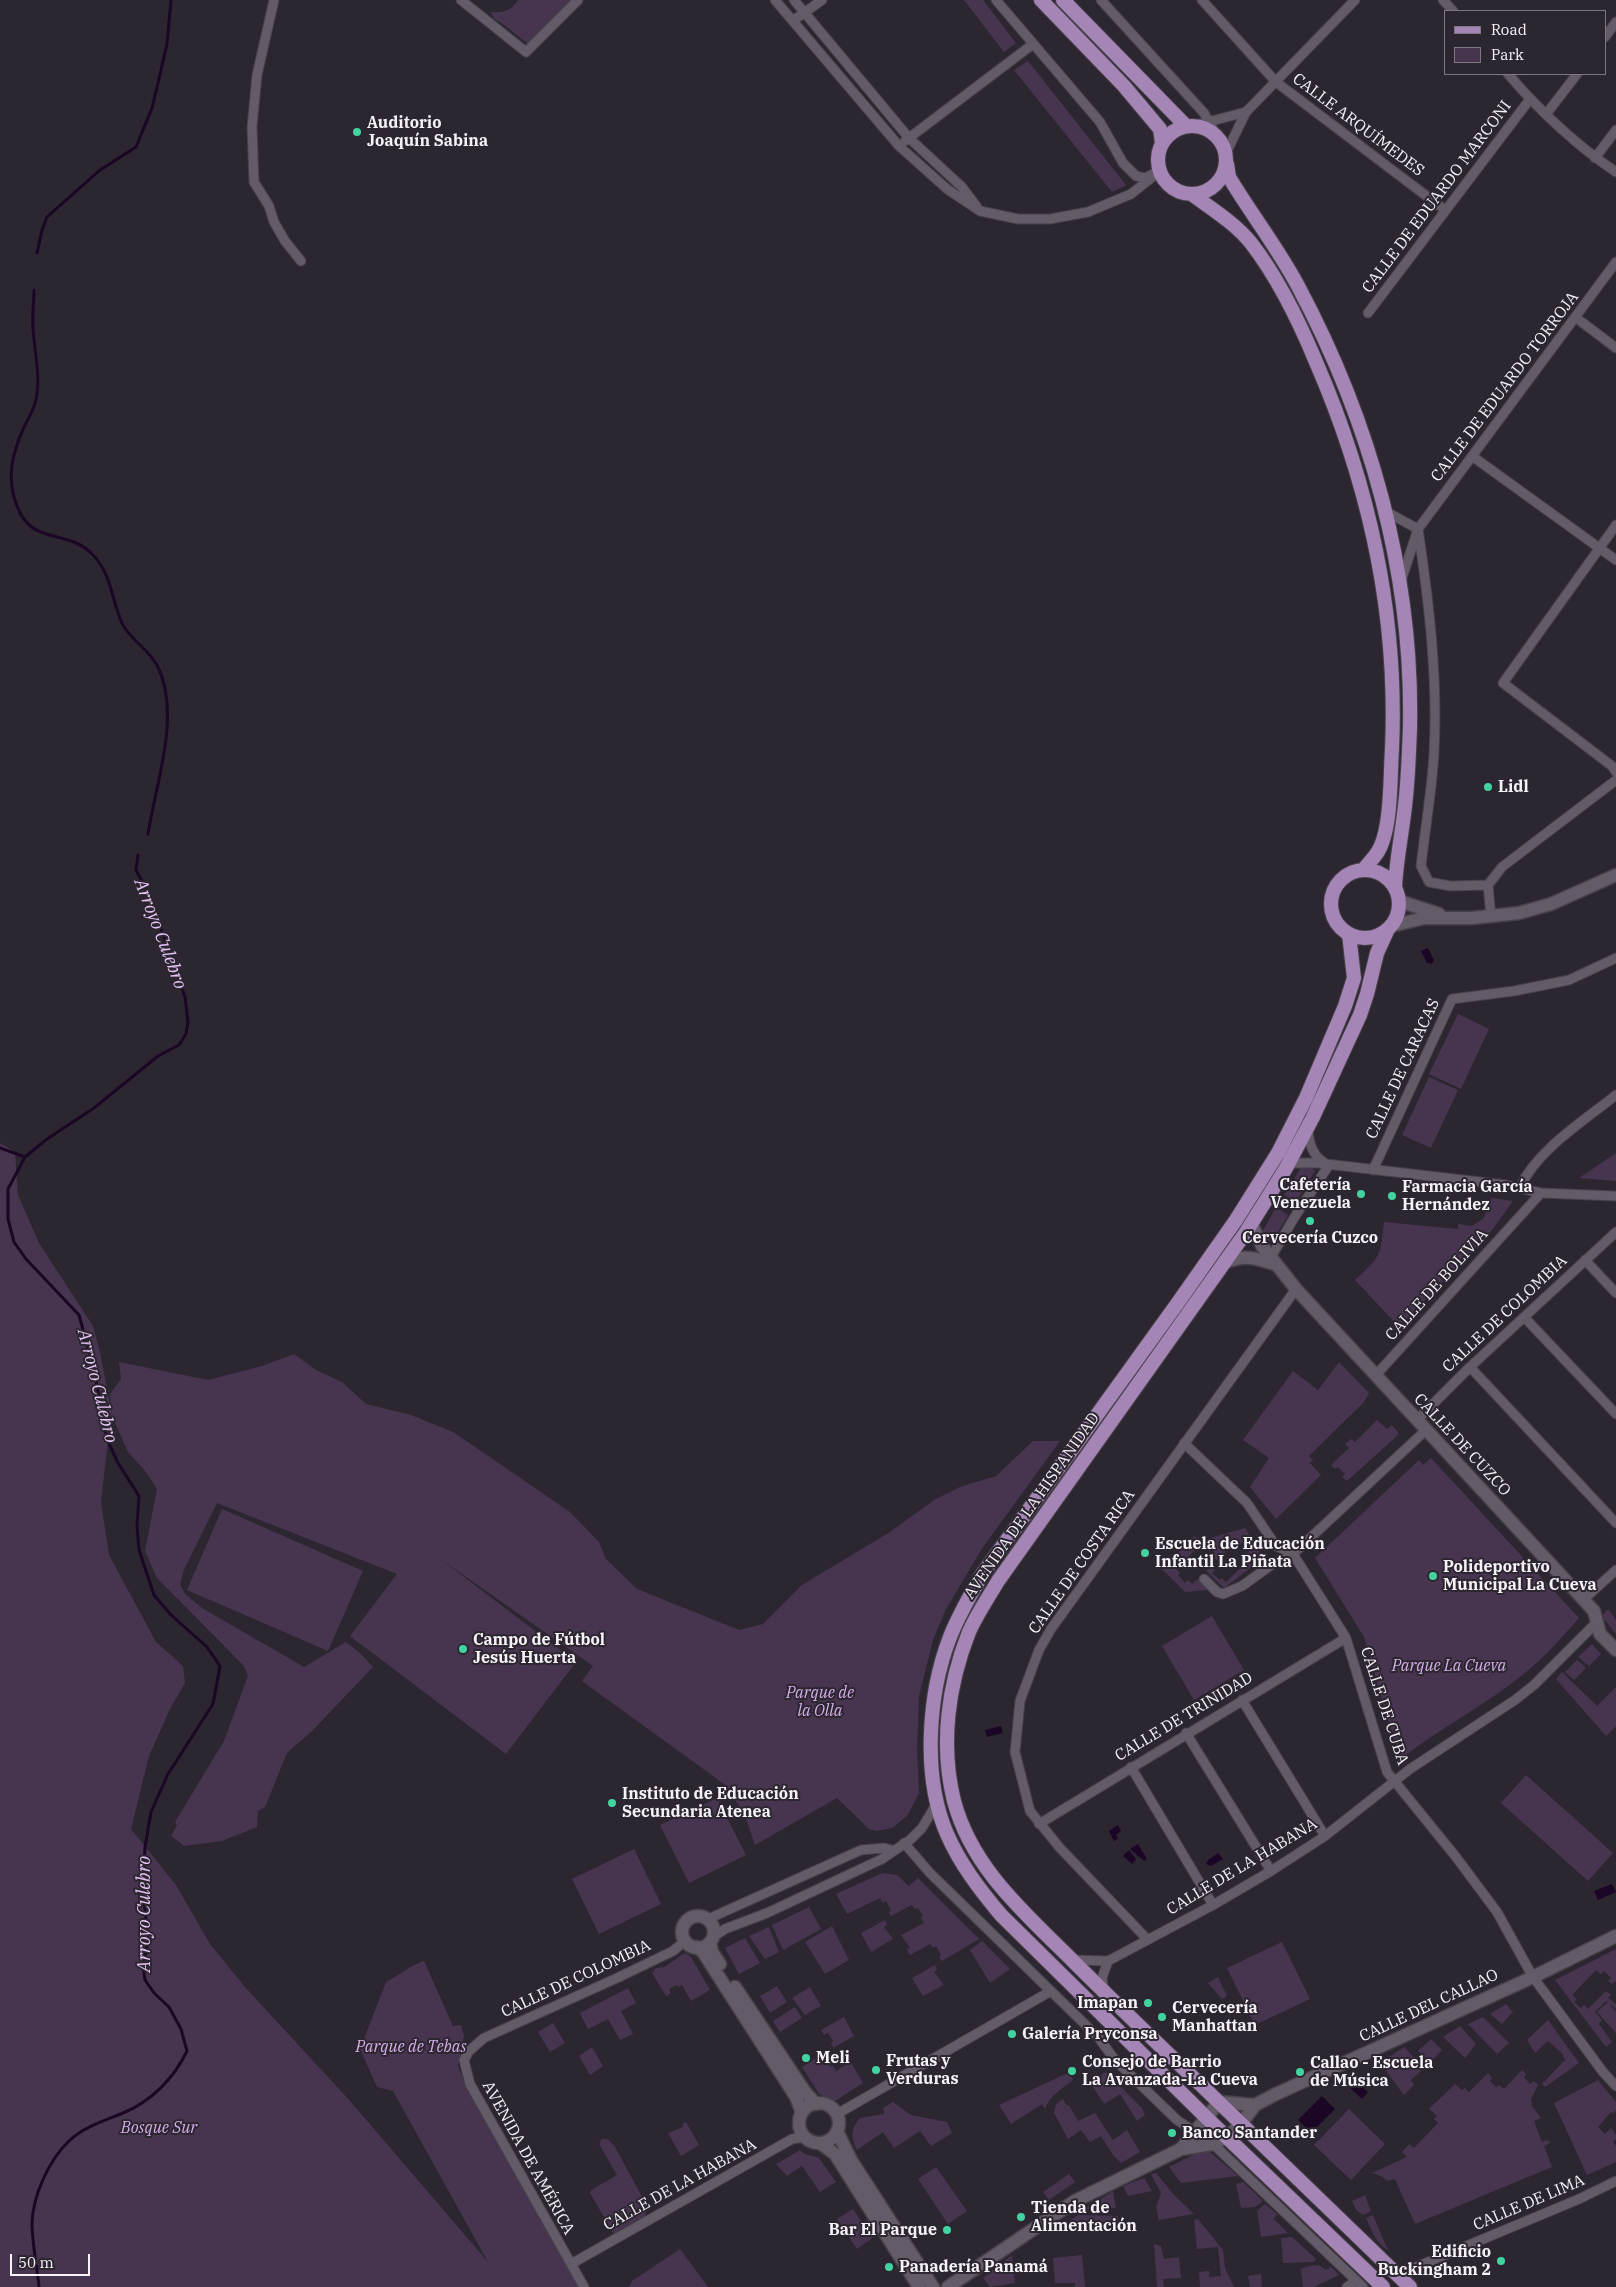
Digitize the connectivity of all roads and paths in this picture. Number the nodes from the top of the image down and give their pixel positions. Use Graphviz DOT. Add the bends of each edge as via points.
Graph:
graph roads {
  1 [pos="274,0"];
  2 [pos="461,0"];
  3 [pos="578,0"];
  4 [pos="775,0"];
  5 [pos="794,0"];
  6 [pos="822,0"];
  7 [pos="996,0"];
  8 [pos="1042,0"];
  9 [pos="1063,0"];
  10 [pos="1101,0"];
  11 [pos="1202,0"];
  12 [pos="1355,0"];
  13 [pos="1443,0"];
  14 [pos="1452,10"];
  15 [pos="805,12"];
  16 [pos="794,20"];
  17 [pos="1616,22"];
  18 [pos="1606,36"];
  19 [pos="1033,44"];
  20 [pos="1509,75"];
  21 [pos="1576,75"];
  22 [pos="1276,82"];
  23 [pos="1530,99"];
  24 [pos="1246,112"];
  25 [pos="1547,113"];
  26 [pos="1191,126"];
  27 [pos="1213,128"];
  28 [pos="1616,130"];
  29 [pos="909,138"];
  30 [pos="1162,143"];
  31 [pos="899,146"];
  32 [pos="1595,158"];
  33 [pos="1227,159"];
  34 [pos="1160,171"];
  35 [pos="1616,172"];
  36 [pos="1193,195"];
  37 [pos="1446,210"];
  38 [pos="980,211"];
  39 [pos="301,261"];
  40 [pos="1616,262"];
  41 [pos="1368,313"];
  42 [pos="1575,317"];
  43 [pos="1616,348"];
  44 [pos="1472,456"];
  45 [pos="1385,511"];
  46 [pos="1616,526"];
  47 [pos="1418,529"];
  48 [pos="1600,548"];
  49 [pos="1616,560"];
  50 [pos="1400,584"];
  51 [pos="1616,772"];
  52 [pos="1616,780"];
  53 [pos="1363,870"];
  54 [pos="1616,875"];
  55 [pos="1488,885"];
  56 [pos="1397,895"];
  57 [pos="1490,917"];
  58 [pos="1453,918"];
  59 [pos="1390,928"];
  60 [pos="1349,934"];
  61 [pos="1616,958"];
  62 [pos="1616,1095"];
  63 [pos="1308,1128"];
  64 [pos="1329,1165"];
  65 [pos="1286,1168"];
  66 [pos="1373,1170"];
  67 [pos="1520,1187"];
  68 [pos="1541,1193"];
  69 [pos="1616,1196"];
  70 [pos="1251,1224"];
  71 [pos="1616,1232"];
  72 [pos="1585,1260"];
  73 [pos="1274,1261"];
  74 [pos="1224,1263"];
  75 [pos="1296,1289"];
  76 [pos="1616,1293"];
  77 [pos="1524,1316"];
  78 [pos="1470,1367"];
  79 [pos="1376,1375"];
  80 [pos="1616,1414"];
  81 [pos="1417,1420"];
  82 [pos="1426,1430"];
  83 [pos="1184,1443"];
  84 [pos="1616,1523"];
  85 [pos="1293,1554"];
  86 [pos="1616,1570"];
  87 [pos="1204,1580"];
  88 [pos="1583,1600"];
  89 [pos="1596,1623"];
  90 [pos="1346,1638"];
  91 [pos="1616,1650"];
  92 [pos="1242,1700"];
  93 [pos="1186,1733"];
  94 [pos="1131,1767"];
  95 [pos="1396,1781"];
  96 [pos="938,1803"];
  97 [pos="1039,1824"];
  98 [pos="1325,1836"];
  99 [pos="904,1843"];
  100 [pos="892,1850"];
  101 [pos="1271,1871"];
  102 [pos="1213,1905"];
  103 [pos="708,1919"];
  104 [pos="1616,1936"];
  105 [pos="712,1939"];
  106 [pos="1148,1939"];
  107 [pos="685,1941"];
  108 [pos="697,1947"];
  109 [pos="1072,1960"];
  110 [pos="1108,1961"];
  111 [pos="1533,1977"];
  112 [pos="1052,1991"];
  113 [pos="1104,1992"];
  114 [pos="478,2042"];
  115 [pos="1616,2086"];
  116 [pos="1218,2102"];
  117 [pos="816,2104"];
  118 [pos="1255,2105"];
  119 [pos="802,2113"];
  120 [pos="837,2114"];
  121 [pos="1206,2117"];
  122 [pos="1242,2124"];
  123 [pos="837,2131"];
  124 [pos="1195,2131"];
  125 [pos="804,2137"];
  126 [pos="1227,2137"];
  127 [pos="820,2143"];
  128 [pos="1213,2144"];
  129 [pos="1262,2144"];
  130 [pos="1182,2149"];
  131 [pos="1616,2181"];
  132 [pos="571,2264"];
  133 [pos="1397,2275"];
  134 [pos="1359,2284"];
  135 [pos="584,2287"];
  136 [pos="918,2287"];
  137 [pos="933,2287"];
  138 [pos="948,2287"];
  139 [pos="1348,2287"];
  140 [pos="1383,2287"];
  141 [pos="1410,2287"];
  1 -- 39 [label="street" via="257,75 252,127 254,182 285,242"];
  2 -- 3 [label="street" via="526,52"];
  4 -- 16 [label="street"];
  5 -- 15 [label="street"];
  6 -- 15 [label="street"];
  7 -- 19 [label="street"];
  8 -- 30 [label="main road" via="1124,86 1160,129"];
  9 -- 26 [label="main road"];
  10 -- 27 [label="street" via="1204,113"];
  11 -- 22 [label="street, CALLE ARQUÍMEDES"];
  12 -- 22 [label="street"];
  13 -- 14 [label="street"];
  15 -- 16 [label="street"];
  15 -- 29 [label="street"];
  16 -- 31 [label="street"];
  17 -- 18 [label="street"];
  19 -- 29 [label="street"];
  19 -- 34 [label="street" via="1100,122 1124,163 1136,176 1145,178"];
  20 -- 23 [label="street"];
  21 -- 25 [label="street"];
  22 -- 24 [label="street"];
  22 -- 37 [label="street, CALLE ARQUÍMEDES"];
  23 -- 25 [label="street"];
  23 -- 37 [label="street, CALLE DE EDUARDO MARCONI"];
  24 -- 27 [label="street"];
  24 -- 33 [label="street"];
  25 -- 32 [label="street"];
  26 -- 27 [label="main road"];
  26 -- 30 [label="main road" via="1168,135"];
  27 -- 33 [label="main road"];
  28 -- 32 [label="street"];
  29 -- 31 [label="street"];
  29 -- 38 [label="street" via="962,187"];
  30 -- 34 [label="main road" via="1158,157"];
  31 -- 38 [label="street" via="947,190"];
  32 -- 35 [label="street"];
  33 -- 36 [label="main road" via="1221,180 1209,191"];
  33 -- 45 [label="main road" via="1230,177 1297,284 1324,339 1366,442"];
  34 -- 36 [label="main road" via="1167,184 1179,192"];
  34 -- 38 [label="street" via="1131,194 1088,212 1050,219 1018,219"];
  36 -- 53 [label="main road" via="1250,242 1282,290 1333,401 1369,516 1388,628 1393,712 1386,831 1378,852"];
  37 -- 41 [label="street, CALLE DE EDUARDO MARCONI"];
  40 -- 42 [label="street, CALLE DE EDUARDO TORROJA"];
  42 -- 43 [label="street"];
  42 -- 44 [label="street, CALLE DE EDUARDO TORROJA"];
  44 -- 47 [label="street, CALLE DE EDUARDO TORROJA"];
  44 -- 48 [label="street"];
  45 -- 47 [label="street"];
  45 -- 50 [label="main road"];
  46 -- 48 [label="street"];
  47 -- 50 [label="street, CALLE DE EDUARDO TORROJA"];
  47 -- 55 [label="street" via="1430,612 1435,685 1434,754 1421,866 1429,882 1450,886"];
  48 -- 49 [label="street"];
  48 -- 51 [label="street" via="1503,684"];
  50 -- 56 [label="main road" via="1407,635 1410,728"];
  52 -- 55 [label="street" via="1502,867"];
  53 -- 56 [label="main road" via="1382,875"];
  53 -- 60 [label="main road" via="1343,878 1332,897 1334,918"];
  54 -- 57 [label="street" via="1551,904 1519,914"];
  55 -- 57 [label="street"];
  56 -- 58 [label="street" via="1425,911"];
  56 -- 59 [label="main road" via="1397,914"];
  57 -- 58 [label="street"];
  58 -- 59 [label="street" via="1424,918"];
  59 -- 60 [label="main road" via="1369,938"];
  59 -- 63 [label="main road, AVENIDA DE LA HISPANIDAD" via="1378,953 1360,1015"];
  60 -- 96 [label="main road, AVENIDA DE LA HISPANIDAD" via="1354,978 1345,1006 1322,1064 1278,1153 1204,1266 983,1573 965,1605 950,1637 935,1695 930,1760"];
  61 -- 66 [label="street, CALLE DE CARACAS" via="1569,980 1452,999"];
  62 -- 67 [label="street" via="1542,1156 1527,1172"];
  63 -- 64 [label="street" via="1313,1152"];
  63 -- 65 [label="main road, AVENIDA DE LA HISPANIDAD"];
  64 -- 65 [label="street" via="1300,1162"];
  64 -- 66 [label="street"];
  64 -- 73 [label="street" via="1298,1211"];
  65 -- 70 [label="main road, AVENIDA DE LA HISPANIDAD"];
  66 -- 67 [label="street"];
  67 -- 68 [label="street"];
  68 -- 69 [label="street"];
  68 -- 79 [label="street, CALLE DE BOLIVIA"];
  70 -- 73 [label="street, CALLE DE CUZCO"];
  70 -- 74 [label="main road, AVENIDA DE LA HISPANIDAD"];
  71 -- 72 [label="street, CALLE DE COLOMBIA"];
  72 -- 76 [label="street"];
  72 -- 77 [label="street, CALLE DE COLOMBIA"];
  73 -- 74 [label="street" via="1238,1257"];
  73 -- 75 [label="street, CALLE DE CUZCO"];
  74 -- 109 [label="main road, AVENIDA DE LA HISPANIDAD" via="998,1581 970,1631 952,1686 947,1763 954,1802 970,1842 1000,1886"];
  75 -- 79 [label="street, CALLE DE CUZCO"];
  75 -- 83 [label="street, CALLE DE COSTA RICA"];
  77 -- 78 [label="street, CALLE DE COLOMBIA"];
  77 -- 80 [label="street"];
  78 -- 81 [label="street, CALLE DE COLOMBIA"];
  78 -- 84 [label="street"];
  79 -- 81 [label="street, CALLE DE CUZCO"];
  81 -- 82 [label="street, CALLE DE CUZCO"];
  82 -- 85 [label="street"];
  82 -- 88 [label="street, CALLE DE CUZCO"];
  83 -- 85 [label="street, CALLE DE CUBA" via="1247,1503 1276,1546"];
  83 -- 97 [label="street, CALLE DE COSTA RICA" via="1066,1607 1039,1650 1020,1701 1015,1752 1030,1811"];
  85 -- 87 [label="street" via="1242,1586 1222,1594"];
  85 -- 90 [label="street, CALLE DE CUBA"];
  86 -- 88 [label="street"];
  88 -- 89 [label="street, CALLE DE CUZCO" via="1594,1611"];
  89 -- 91 [label="street, CALLE DE CUZCO" via="1600,1634"];
  89 -- 95 [label="street, CALLE DE LA HABANA" via="1516,1700"];
  90 -- 92 [label="street, CALLE DE TRINIDAD"];
  90 -- 95 [label="street, CALLE DE CUBA" via="1387,1772"];
  92 -- 93 [label="street, CALLE DE TRINIDAD"];
  92 -- 98 [label="street"];
  93 -- 94 [label="street, CALLE DE TRINIDAD"];
  93 -- 101 [label="street"];
  94 -- 97 [label="street, CALLE DE TRINIDAD"];
  94 -- 102 [label="street"];
  95 -- 98 [label="street, CALLE DE LA HABANA"];
  95 -- 111 [label="street, CALLE DE CUBA" via="1497,1912"];
  96 -- 99 [label="street" via="922,1828"];
  96 -- 121 [label="main road, AVENIDA DE LA HISPANIDAD" via="955,1850 973,1880 1001,1915"];
  97 -- 106 [label="street, CALLE DE COSTA RICA"];
  98 -- 101 [label="street, CALLE DE LA HABANA"];
  99 -- 100 [label="street"];
  99 -- 112 [label="street"];
  100 -- 103 [label="street" via="861,1850"];
  100 -- 105 [label="street" via="882,1859 725,1929"];
  101 -- 102 [label="street, CALLE DE LA HABANA"];
  102 -- 106 [label="street, CALLE DE LA HABANA"];
  103 -- 105 [label="street" via="714,1929"];
  103 -- 107 [label="street" via="696,1916 686,1921 682,1932"];
  104 -- 111 [label="street, CALLE DEL CALLAO"];
  105 -- 108 [label="street"];
  105 -- 117 [label="street" via="712,1952"];
  106 -- 110 [label="street, CALLE DE LA HABANA"];
  107 -- 108 [label="street"];
  107 -- 114 [label="street, CALLE DE COLOMBIA" via="673,1951"];
  108 -- 119 [label="street" via="796,2097"];
  109 -- 110 [label="street"];
  109 -- 113 [label="main road, AVENIDA DE LA HISPANIDAD"];
  110 -- 113 [label="street" via="1102,1978"];
  111 -- 115 [label="street, CALLE DE CUBA"];
  111 -- 118 [label="street, CALLE DEL CALLAO"];
  112 -- 120 [label="street"];
  112 -- 124 [label="street" via="1177,2120"];
  113 -- 116 [label="main road, AVENIDA DE LA HISPANIDAD"];
  114 -- 132 [label="street, AVENIDA DE AMÉRICA" via="464,2060 470,2084"];
  116 -- 118 [label="street, CALLE DEL CALLAO"];
  116 -- 121 [label="street"];
  116 -- 122 [label="main road, AVENIDA DE LA HISPANIDAD"];
  117 -- 119 [label="street"];
  117 -- 120 [label="street" via="828,2106"];
  118 -- 122 [label="street"];
  118 -- 129 [label="street" via="1253,2121"];
  119 -- 125 [label="street" via="799,2125"];
  120 -- 123 [label="street"];
  121 -- 124 [label="street"];
  121 -- 126 [label="main road, AVENIDA DE LA HISPANIDAD"];
  122 -- 126 [label="street"];
  122 -- 129 [label="main road, AVENIDA DE LA HISPANIDAD"];
  123 -- 127 [label="street" via="833,2137"];
  123 -- 137 [label="street" via="851,2160"];
  124 -- 128 [label="street"];
  124 -- 130 [label="street"];
  125 -- 127 [label="street"];
  125 -- 132 [label="street, CALLE DE LA HABANA" via="792,2139"];
  126 -- 128 [label="street"];
  126 -- 140 [label="main road, AVENIDA DE LA HISPANIDAD"];
  127 -- 136 [label="street" via="835,2154"];
  128 -- 130 [label="street"];
  128 -- 134 [label="street"];
  129 -- 133 [label="main road, AVENIDA DE LA HISPANIDAD"];
  130 -- 138 [label="street" via="1075,2201"];
  131 -- 133 [label="street, CALLE DE LIMA"];
  132 -- 135 [label="street, AVENIDA DE AMÉRICA"];
  133 -- 141 [label="main road, AVENIDA DE LA HISPANIDAD"];
  134 -- 139 [label="street"];
}
